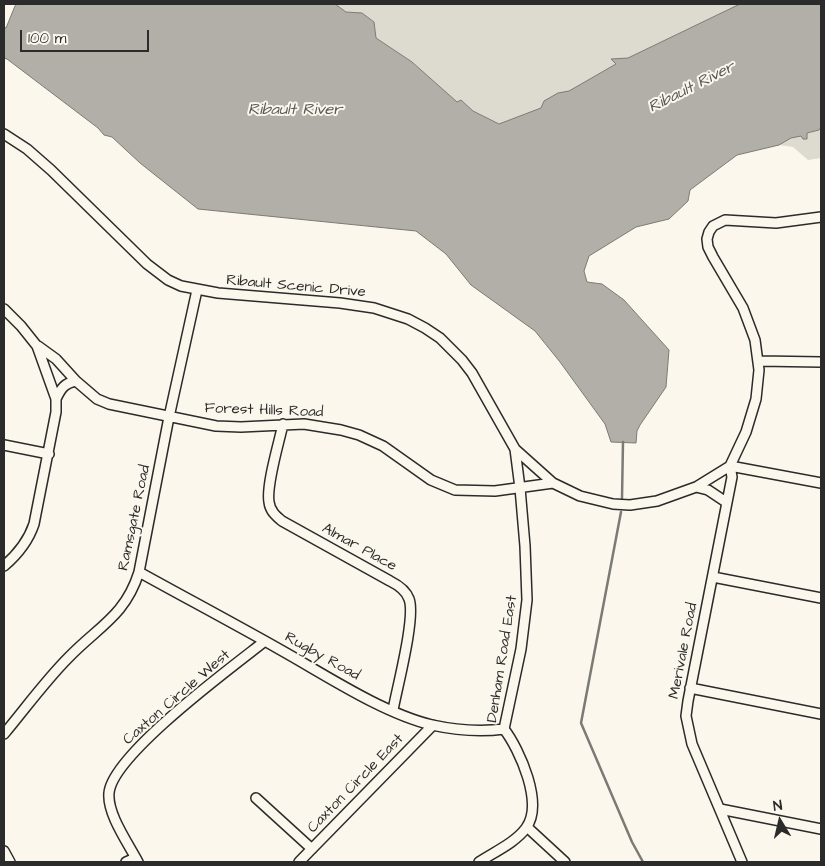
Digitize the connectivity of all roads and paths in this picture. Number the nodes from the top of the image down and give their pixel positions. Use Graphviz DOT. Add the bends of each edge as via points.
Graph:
graph roads {
  1 [pos="4,134"];
  2 [pos="821,217"];
  3 [pos="197,290"];
  4 [pos="4,309"];
  5 [pos="37,345"];
  6 [pos="759,361"];
  7 [pos="821,362"];
  8 [pos="76,381"];
  9 [pos="56,399"];
  10 [pos="169,417"];
  11 [pos="283,424"];
  12 [pos="4,445"];
  13 [pos="515,449"];
  14 [pos="49,454"];
  15 [pos="730,466"];
  16 [pos="553,483"];
  17 [pos="821,483"];
  18 [pos="696,487"];
  19 [pos="520,488"];
  20 [pos="726,502"];
  21 [pos="4,566"];
  22 [pos="139,572"];
  23 [pos="713,577"];
  24 [pos="821,598"];
  25 [pos="265,641"];
  26 [pos="690,688"];
  27 [pos="393,710"];
  28 [pos="821,714"];
  29 [pos="433,725"];
  30 [pos="504,729"];
  31 [pos="4,734"];
  32 [pos="256,798"];
  33 [pos="720,808"];
  34 [pos="527,827"];
  35 [pos="821,829"];
  36 [pos="312,849"];
  37 [pos="4,850"];
  38 [pos="137,860"];
  39 [pos="10,862"];
  40 [pos="126,862"];
  41 [pos="299,862"];
  42 [pos="479,862"];
  43 [pos="565,862"];
  44 [pos="742,862"];
  1 -- 3 [label="street, Ribault Scenic Drive" via="51,170 157,272 174,283"];
  2 -- 6 [label="street" via="776,223 725,220 709,232 708,246 743,308"];
  3 -- 10 [label="street, Ramsgate Road"];
  3 -- 13 [label="street, Ribault Scenic Drive" via="355,304 408,319 440,338 462,360"];
  4 -- 5 [label="street"];
  5 -- 8 [label="street, Forest Hills Road" via="56,359"];
  5 -- 9 [label="street"];
  6 -- 7 [label="street"];
  6 -- 15 [label="street" via="756,399"];
  8 -- 9 [label="street" via="67,383"];
  8 -- 10 [label="street, Forest Hills Road" via="97,399 109,404"];
  9 -- 14 [label="street"];
  10 -- 11 [label="street, Forest Hills Road" via="216,426"];
  10 -- 22 [label="street, Ramsgate Road"];
  11 -- 19 [label="street, Forest Hills Road" via="326,426 359,435 383,446 431,480 455,490"];
  11 -- 27 [label="street, Almar Place" via="269,490 269,503 275,516 390,580 409,600 411,616"];
  12 -- 14 [label="street"];
  13 -- 16 [label="street"];
  13 -- 19 [label="street, Ribault Scenic Drive"];
  14 -- 21 [label="street" via="30,536"];
  15 -- 17 [label="street"];
  15 -- 18 [label="street"];
  15 -- 20 [label="street, Merivale Road" via="732,477"];
  16 -- 18 [label="street" via="587,498 630,505"];
  16 -- 19 [label="street"];
  18 -- 20 [label="street" via="708,490"];
  19 -- 30 [label="street, Denham Road East" via="526,608"];
  20 -- 23 [label="street, Merivale Road"];
  22 -- 25 [label="street, Rugby Road"];
  22 -- 31 [label="street, Ramsgate Road" via="134,588 117,614 70,656"];
  23 -- 24 [label="street"];
  23 -- 26 [label="street, Merivale Road"];
  25 -- 27 [label="street, Rugby Road"];
  25 -- 38 [label="street, Caxton Circle West" via="156,730 133,752 114,778 110,785 109,803"];
  26 -- 28 [label="street"];
  26 -- 33 [label="street, Merivale Road" via="686,716 688,730"];
  27 -- 29 [label="street, Rugby Road"];
  29 -- 30 [label="street, Rugby Road" via="486,731"];
  29 -- 36 [label="street, Caxton Circle East"];
  30 -- 34 [label="street, Denham Road East" via="511,738 533,794"];
  32 -- 36 [label="street"];
  33 -- 35 [label="street"];
  33 -- 44 [label="street, Merivale Road"];
  34 -- 42 [label="street" via="519,836"];
  34 -- 43 [label="street"];
  36 -- 41 [label="street, Caxton Circle East"];
  37 -- 39 [label="street"];
  38 -- 40 [label="street"];
}
